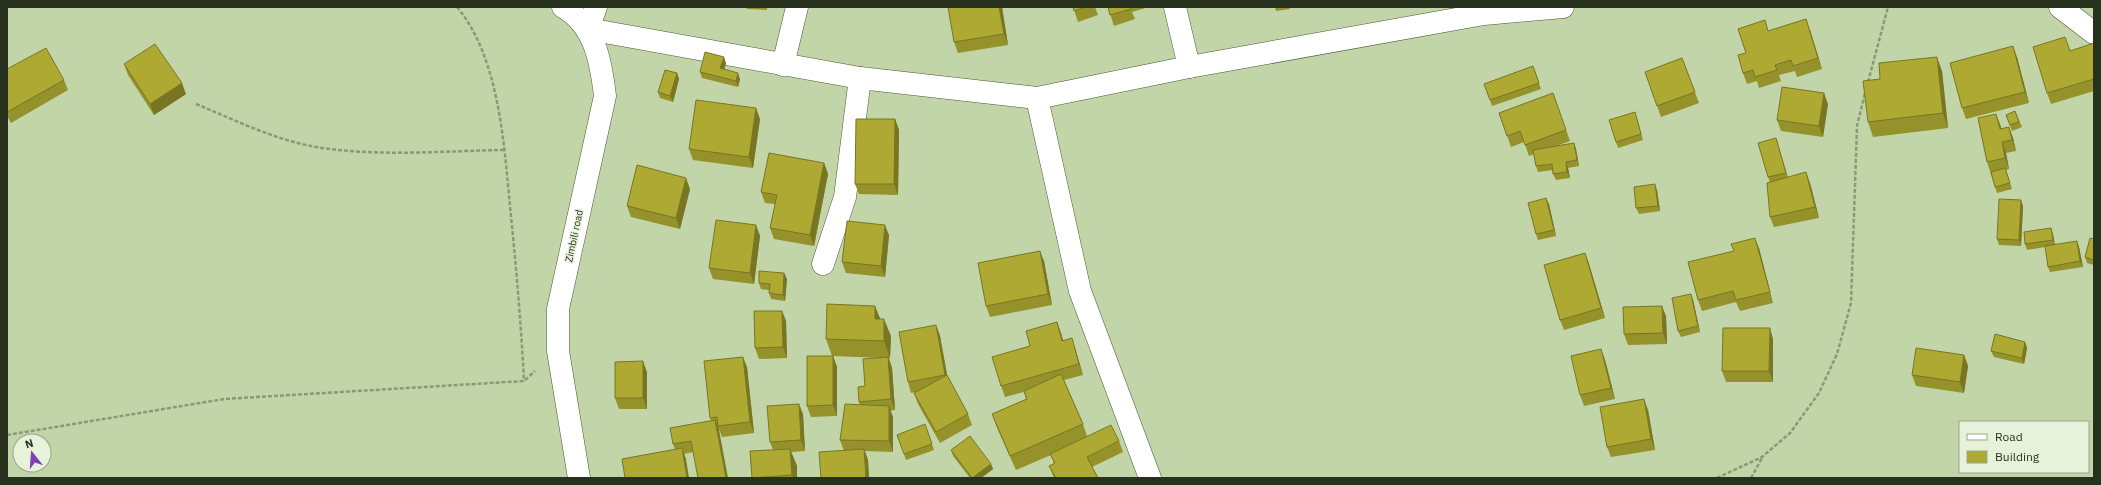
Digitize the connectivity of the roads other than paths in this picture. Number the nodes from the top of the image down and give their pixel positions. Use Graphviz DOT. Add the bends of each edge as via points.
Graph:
graph roads {
  1 [pos="563,7"];
  2 [pos="596,7"];
  3 [pos="798,7"];
  4 [pos="1175,7"];
  5 [pos="1563,7"];
  6 [pos="2060,7"];
  7 [pos="588,29"];
  8 [pos="2094,33"];
  9 [pos="783,65"];
  10 [pos="1189,67"];
  11 [pos="860,78"];
  12 [pos="1037,98"];
  13 [pos="823,264"];
  14 [pos="579,478"];
  15 [pos="1150,478"];
  1 -- 7 [label="street, Zimbili road"];
  2 -- 7 [label="street"];
  3 -- 9 [label="street"];
  4 -- 10 [label="street"];
  5 -- 10 [label="street" via="1484,14"];
  6 -- 8 [label="street"];
  7 -- 9 [label="street"];
  7 -- 14 [label="street, Zimbili road" via="601,62 604,96 558,309 558,351"];
  9 -- 11 [label="street"];
  10 -- 12 [label="street"];
  11 -- 12 [label="street"];
  11 -- 13 [label="street" via="845,197"];
  12 -- 15 [label="street" via="1080,291"];
}
